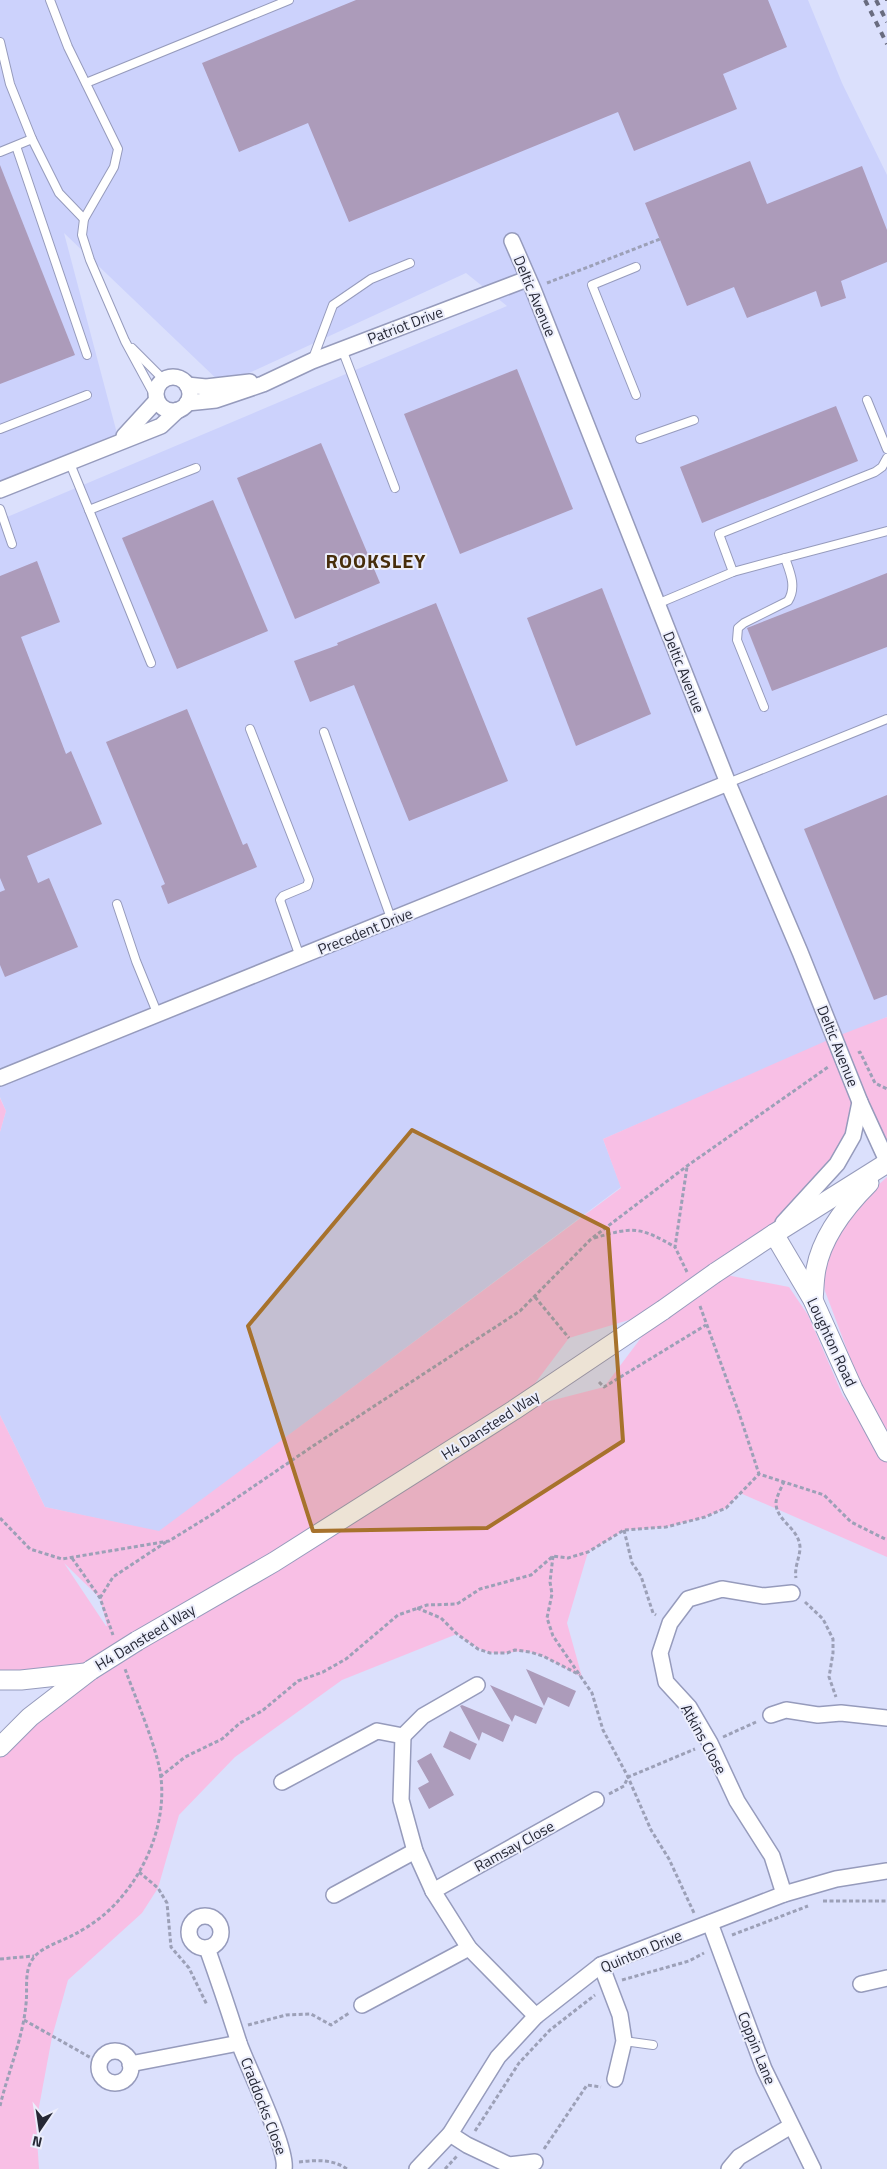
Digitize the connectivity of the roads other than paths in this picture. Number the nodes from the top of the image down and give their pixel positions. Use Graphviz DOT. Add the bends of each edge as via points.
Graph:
graph roads {
  1 [pos="50,0"];
  2 [pos="289,0"];
  3 [pos="0,42"];
  4 [pos="86,84"];
  5 [pos="32,139"];
  6 [pos="16,146"];
  7 [pos="0,152"];
  8 [pos="84,219"];
  9 [pos="512,241"];
  10 [pos="410,263"];
  11 [pos="636,267"];
  12 [pos="530,284"];
  13 [pos="125,342"];
  14 [pos="342,349"];
  15 [pos="88,355"];
  16 [pos="312,361"];
  17 [pos="283,374"];
  18 [pos="164,380"];
  19 [pos="187,385"];
  20 [pos="87,395"];
  21 [pos="636,395"];
  22 [pos="157,400"];
  23 [pos="867,400"];
  24 [pos="183,407"];
  25 [pos="694,420"];
  26 [pos="0,429"];
  27 [pos="640,439"];
  28 [pos="119,441"];
  29 [pos="887,448"];
  30 [pos="887,458"];
  31 [pos="69,462"];
  32 [pos="196,468"];
  33 [pos="395,488"];
  34 [pos="0,490"];
  35 [pos="0,509"];
  36 [pos="89,510"];
  37 [pos="887,531"];
  38 [pos="12,544"];
  39 [pos="785,558"];
  40 [pos="734,572"];
  41 [pos="657,604"];
  42 [pos="151,663"];
  43 [pos="764,706"];
  44 [pos="887,719"];
  45 [pos="250,729"];
  46 [pos="324,732"];
  47 [pos="728,783"];
  48 [pos="117,904"];
  49 [pos="392,921"];
  50 [pos="300,957"];
  51 [pos="158,1015"];
  52 [pos="0,1078"];
  53 [pos="860,1102"];
  54 [pos="887,1163"];
  55 [pos="774,1234"];
  56 [pos="813,1300"];
  57 [pos="887,1452"];
  58 [pos="792,1593"];
  59 [pos="88,1671"];
  60 [pos="0,1680"];
  61 [pos="477,1685"];
  62 [pos="770,1716"];
  63 [pos="887,1718"];
  64 [pos="403,1736"];
  65 [pos="0,1747"];
  66 [pos="282,1782"];
  67 [pos="596,1800"];
  68 [pos="415,1850"];
  69 [pos="887,1871"];
  70 [pos="433,1892"];
  71 [pos="784,1894"];
  72 [pos="334,1895"];
  73 [pos="705,1924"];
  74 [pos="207,1948"];
  75 [pos="469,1948"];
  76 [pos="601,1966"];
  77 [pos="887,1978"];
  78 [pos="862,1984"];
  79 [pos="362,2004"];
  80 [pos="536,2016"];
  81 [pos="237,2036"];
  82 [pos="624,2041"];
  83 [pos="653,2046"];
  84 [pos="130,2064"];
  85 [pos="615,2079"];
  86 [pos="791,2126"];
  87 [pos="450,2134"];
  88 [pos="535,2162"];
  89 [pos="508,2167"];
  90 [pos="284,2169"];
  91 [pos="417,2169"];
  92 [pos="729,2169"];
  93 [pos="813,2169"];
  1 -- 4 [label="lane"];
  2 -- 4 [label="lane"];
  3 -- 5 [label="lane" via="10,84"];
  4 -- 8 [label="lane" via="118,149 114,167"];
  5 -- 6 [label="lane"];
  5 -- 8 [label="lane" via="59,193"];
  6 -- 7 [label="lane"];
  6 -- 15 [label="lane"];
  8 -- 13 [label="lane" via="82,235 90,260"];
  9 -- 12 [label="street, Deltic Avenue"];
  10 -- 16 [label="lane" via="371,279 333,305"];
  11 -- 21 [label="lane" via="592,285"];
  12 -- 14 [label="street, Patriot Drive"];
  12 -- 41 [label="street, Deltic Avenue"];
  13 -- 18 [label="lane"];
  13 -- 22 [label="lane"];
  14 -- 16 [label="street, Patriot Drive"];
  14 -- 33 [label="lane"];
  16 -- 17 [label="street, Patriot Drive"];
  17 -- 19 [label="street, Patriot Drive" via="209,386"];
  17 -- 24 [label="street, Patriot Drive" via="216,400"];
  18 -- 19 [label="street" via="175,377"];
  18 -- 22 [label="street" via="157,389"];
  19 -- 24 [label="street" via="190,396"];
  20 -- 26 [label="lane"];
  22 -- 24 [label="street" via="170,411"];
  22 -- 28 [label="street"];
  23 -- 29 [label="lane"];
  24 -- 28 [label="street" via="161,426"];
  25 -- 27 [label="lane"];
  28 -- 31 [label="street"];
  30 -- 40 [label="lane" via="875,472 719,534"];
  31 -- 34 [label="street"];
  31 -- 36 [label="lane"];
  32 -- 36 [label="lane"];
  35 -- 38 [label="lane"];
  36 -- 42 [label="lane"];
  37 -- 39 [label="lane"];
  39 -- 40 [label="lane"];
  39 -- 43 [label="lane" via="792,578 792,595 788,601 744,623 737,634"];
  40 -- 41 [label="lane"];
  41 -- 47 [label="street, Deltic Avenue"];
  44 -- 47 [label="lane"];
  45 -- 50 [label="lane" via="309,880 307,886 280,900"];
  46 -- 49 [label="lane"];
  47 -- 49 [label="street, Precedent Drive"];
  47 -- 53 [label="street, Deltic Avenue"];
  48 -- 51 [label="lane"];
  49 -- 50 [label="street, Precedent Drive"];
  50 -- 51 [label="street, Precedent Drive"];
  51 -- 52 [label="street, Precedent Drive"];
  53 -- 54 [label="street, Deltic Avenue"];
  53 -- 55 [label="street, Deltic Avenue" via="853,1136 837,1164"];
  54 -- 55 [label="street, H4 Dansteed Way"];
  54 -- 56 [label="street" via="848,1204 829,1234 816,1267"];
  55 -- 56 [label="street, Loughton Road"];
  55 -- 59 [label="street, H4 Dansteed Way, bridge" via="514,1410 282,1557"];
  56 -- 57 [label="street, Loughton Road" via="853,1389"];
  58 -- 71 [label="street, Atkins Close" via="764,1596 722,1589 688,1599 670,1623 660,1653 666,1682 689,1707 710,1743 737,1801 772,1856"];
  59 -- 60 [label="street, H4 Dansteed Way"];
  59 -- 65 [label="street, H4 Dansteed Way" via="30,1717"];
  61 -- 64 [label="street" via="423,1716"];
  62 -- 63 [label="street" via="786,1710"];
  64 -- 66 [label="street" via="377,1731"];
  64 -- 68 [label="street" via="401,1800"];
  67 -- 70 [label="street, Ramsay Close"];
  68 -- 70 [label="street"];
  68 -- 72 [label="street"];
  69 -- 71 [label="street, Quinton Drive" via="836,1879"];
  70 -- 75 [label="street"];
  71 -- 73 [label="street, Quinton Drive"];
  73 -- 76 [label="street, Quinton Drive"];
  73 -- 86 [label="street, Coppin Lane" via="718,1945 764,2069"];
  74 -- 81 [label="street, Craddocks Close"];
  75 -- 79 [label="street"];
  75 -- 80 [label="street"];
  76 -- 80 [label="street, Quinton Drive"];
  76 -- 82 [label="street" via="620,2015"];
  77 -- 78 [label="street"];
  80 -- 87 [label="street, Quinton Drive" via="498,2057"];
  81 -- 84 [label="street, Craddocks Close"];
  81 -- 90 [label="street, Craddocks Close" via="280,2144 286,2163"];
  82 -- 83 [label="lane"];
  82 -- 85 [label="street"];
  84 -- 84 [label="street" via="125,2055 116,2052 106,2054 99,2068 107,2081 117,2083 129,2074"];
  86 -- 92 [label="street" via="739,2157"];
  86 -- 93 [label="street, Coppin Lane"];
  87 -- 89 [label="street"];
  87 -- 91 [label="street, Quinton Drive"];
  88 -- 89 [label="street"];
}
